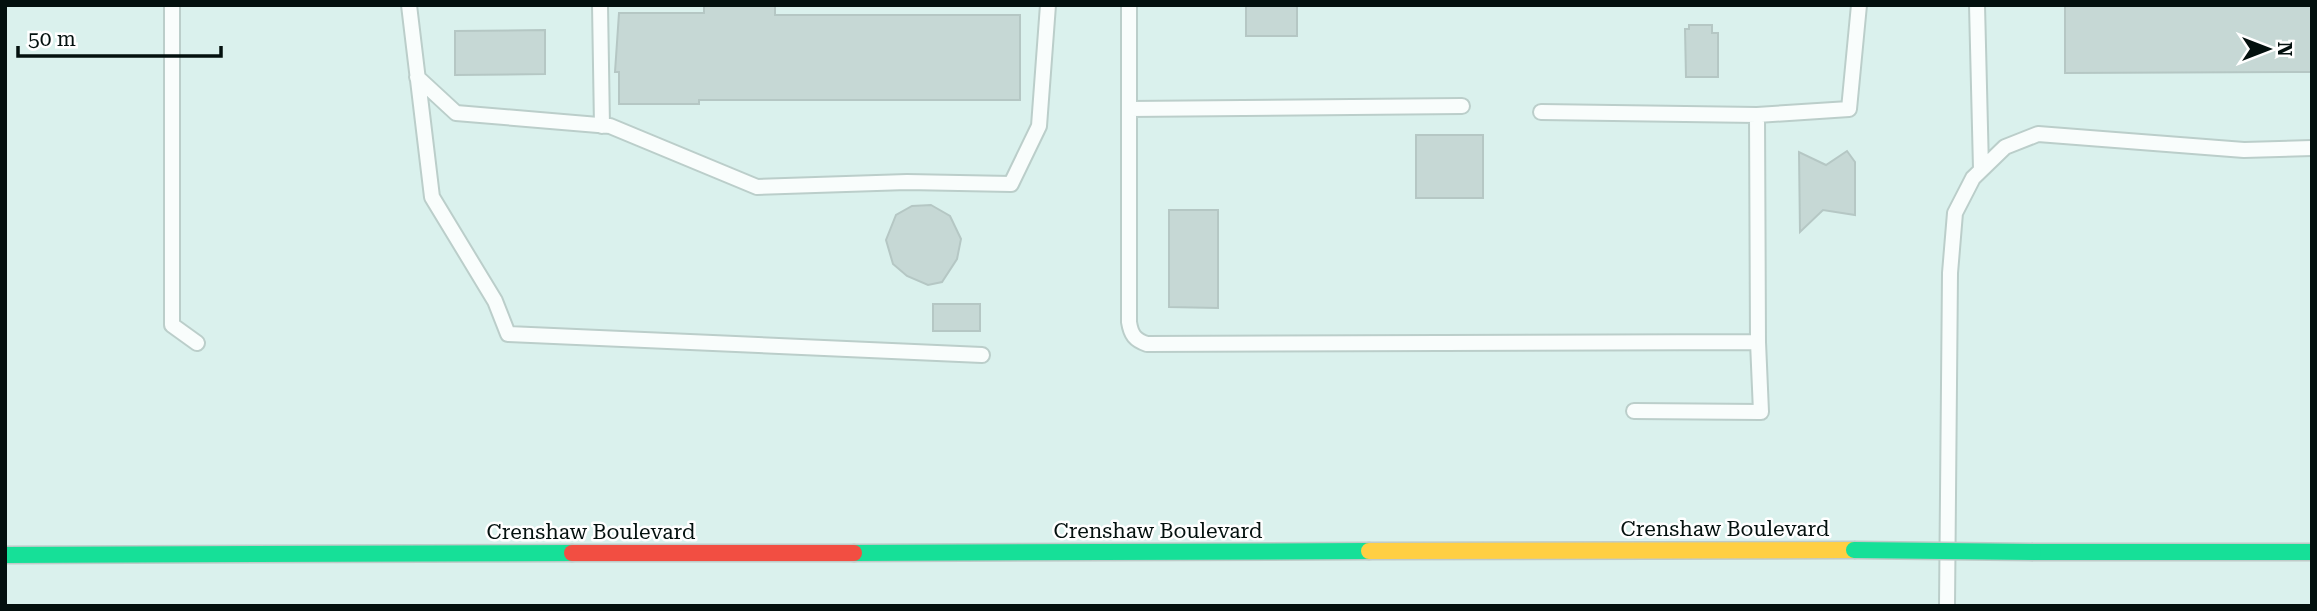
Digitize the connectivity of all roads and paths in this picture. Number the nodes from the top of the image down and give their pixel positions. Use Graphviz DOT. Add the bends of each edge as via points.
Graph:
graph roads {
  1 [pos="172,5"];
  2 [pos="409,5"];
  3 [pos="600,5"];
  4 [pos="1048,5"];
  5 [pos="1129,5"];
  6 [pos="1859,5"];
  7 [pos="1977,5"];
  8 [pos="418,77"];
  9 [pos="1462,106"];
  10 [pos="1129,109"];
  11 [pos="1541,112"];
  12 [pos="1757,115"];
  13 [pos="602,126"];
  14 [pos="2312,148"];
  15 [pos="1982,169"];
  16 [pos="1758,342"];
  17 [pos="197,343"];
  18 [pos="982,355"];
  19 [pos="1634,411"];
  20 [pos="2312,552"];
  21 [pos="5,555"];
  22 [pos="1947,606"];
  1 -- 17 [label="lane" via="172,325"];
  2 -- 8 [label="lane"];
  3 -- 13 [label="lane"];
  4 -- 13 [label="lane" via="1039,126 1011,184 757,187"];
  5 -- 10 [label="lane"];
  6 -- 12 [label="lane" via="1849,109"];
  7 -- 15 [label="lane"];
  8 -- 13 [label="lane" via="456,113"];
  8 -- 18 [label="lane" via="432,197 495,300 508,334"];
  9 -- 10 [label="lane"];
  10 -- 16 [label="lane" via="1129,322 1130,333 1138,341"];
  11 -- 12 [label="lane"];
  12 -- 16 [label="lane"];
  14 -- 15 [label="lane" via="2244,150 2038,134 2004,147"];
  15 -- 22 [label="lane" via="1955,213 1950,273"];
  16 -- 19 [label="lane" via="1761,412"];
  20 -- 21 [label="main road, Crenshaw Boulevard, bridge"];
}
